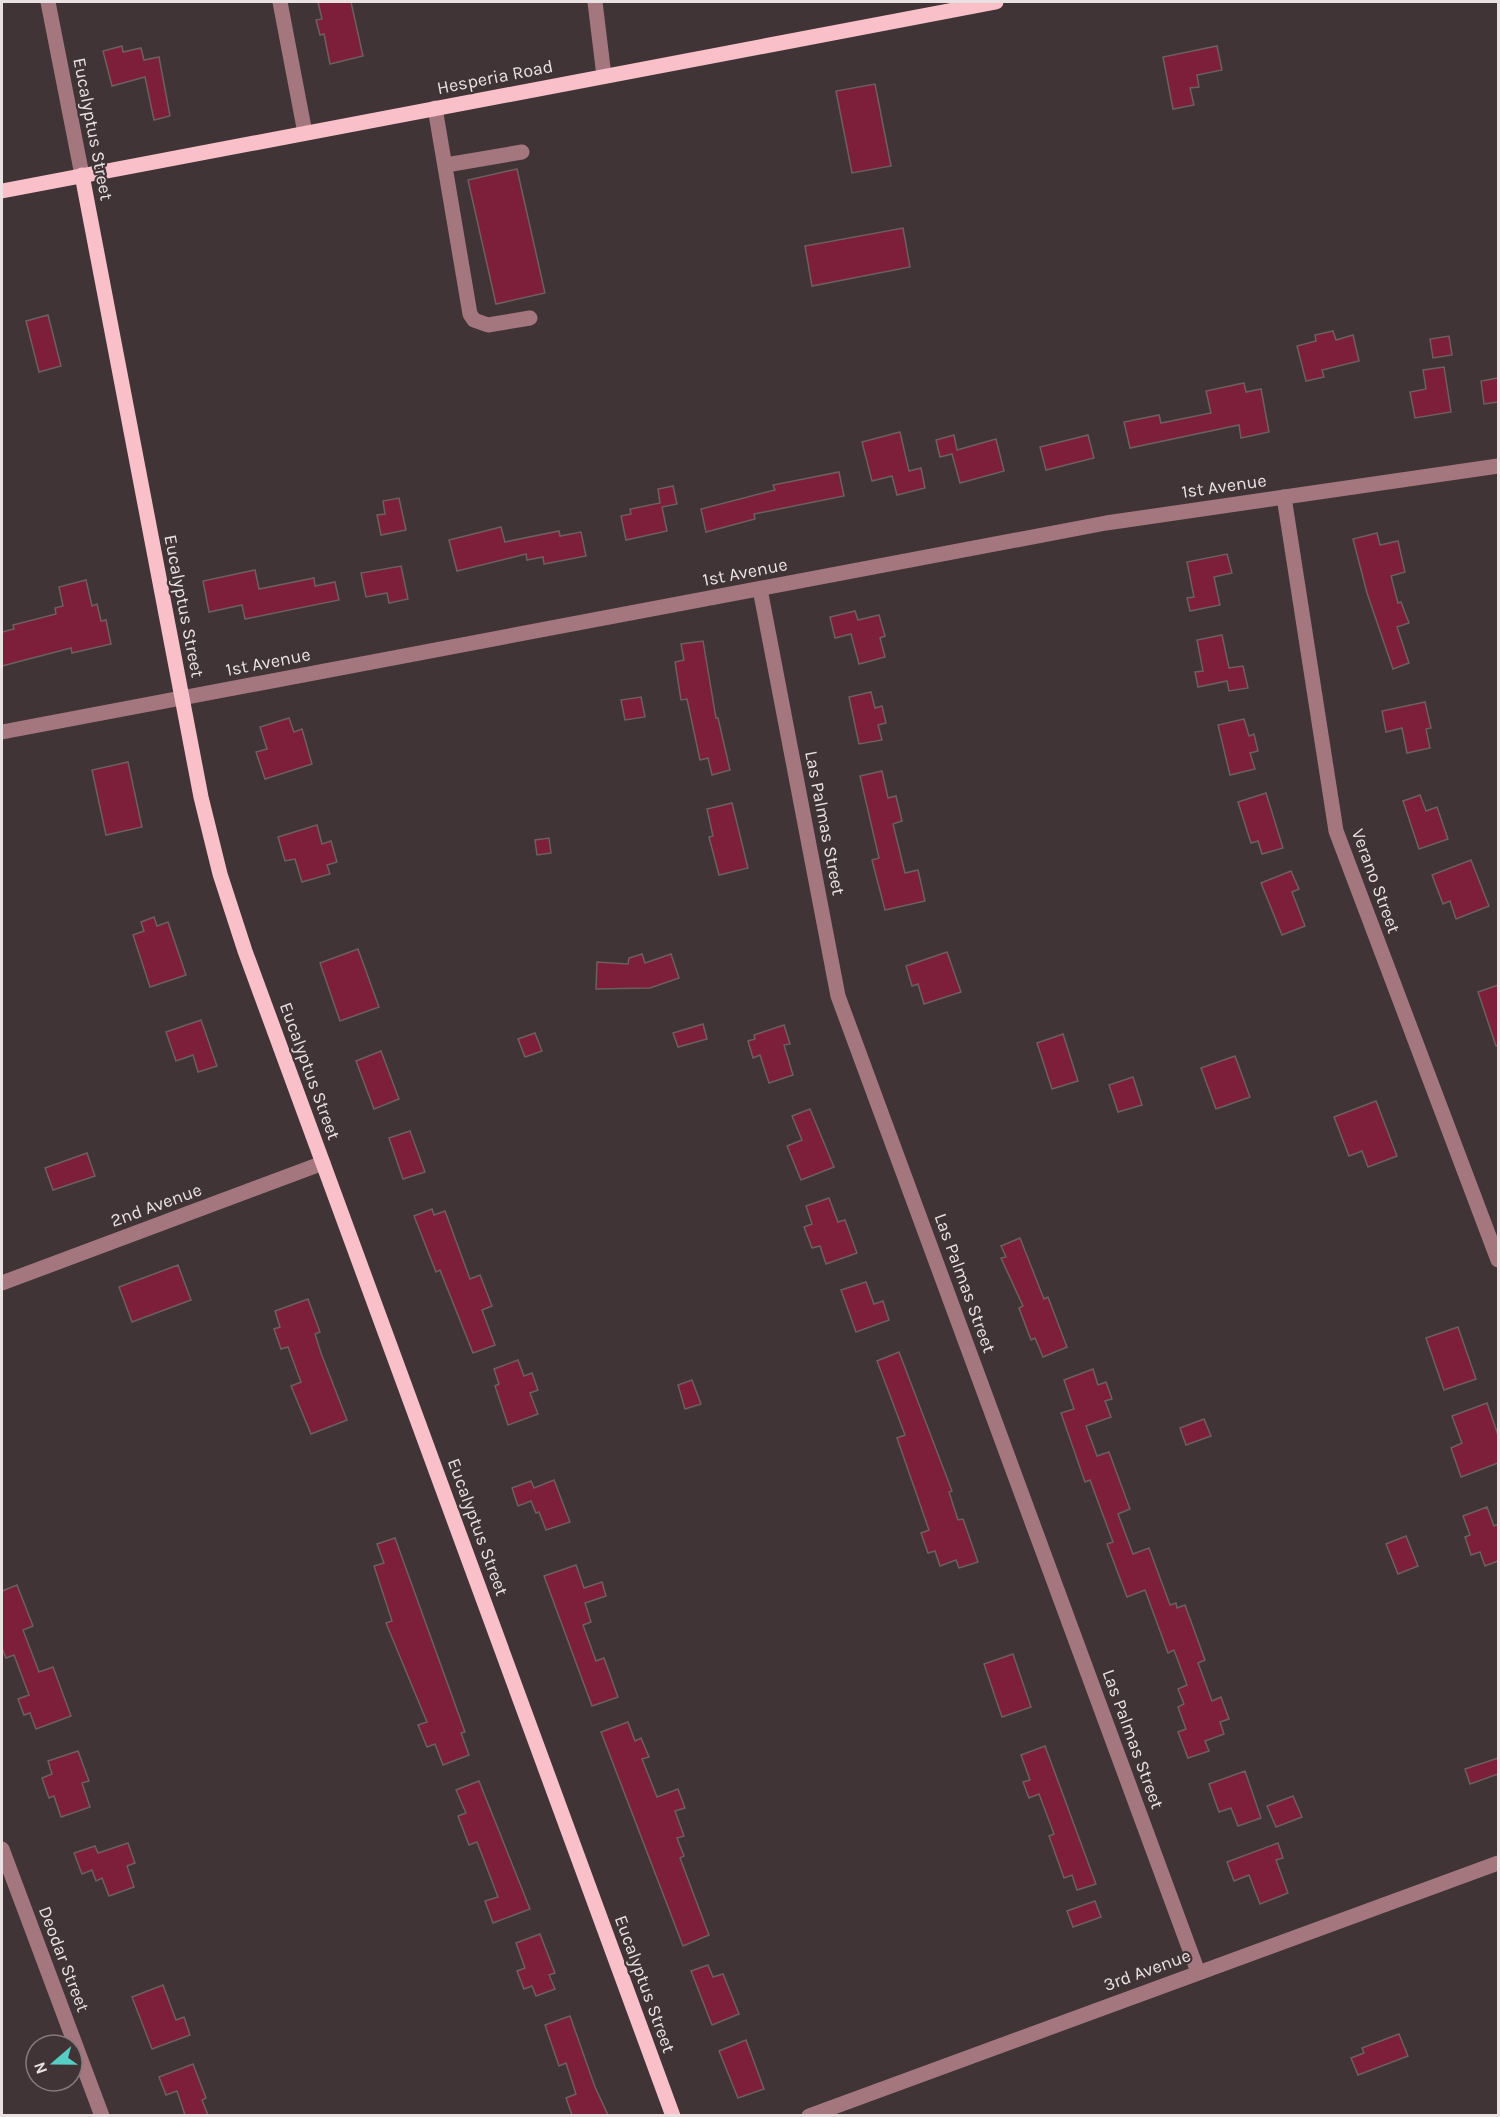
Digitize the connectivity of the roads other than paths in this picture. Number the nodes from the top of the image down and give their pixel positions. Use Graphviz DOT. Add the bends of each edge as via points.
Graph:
graph roads {
  1 [pos="48,2"];
  2 [pos="280,2"];
  3 [pos="595,2"];
  4 [pos="996,2"];
  5 [pos="604,76"];
  6 [pos="435,108"];
  7 [pos="305,133"];
  8 [pos="522,152"];
  9 [pos="446,165"];
  10 [pos="82,176"];
  11 [pos="2,191"];
  12 [pos="530,318"];
  13 [pos="1498,466"];
  14 [pos="1284,497"];
  15 [pos="760,589"];
  16 [pos="181,698"];
  17 [pos="2,732"];
  18 [pos="323,1163"];
  19 [pos="1498,1260"];
  20 [pos="2,1283"];
  21 [pos="2,1849"];
  22 [pos="1498,1863"];
  23 [pos="1198,1972"];
  24 [pos="102,2115"];
  25 [pos="673,2115"];
  26 [pos="809,2115"];
  1 -- 10 [label="street, Eucalyptus Street"];
  2 -- 7 [label="street"];
  3 -- 5 [label="street"];
  4 -- 5 [label="main road, Hesperia Road"];
  5 -- 6 [label="main road, Hesperia Road"];
  6 -- 7 [label="main road, Hesperia Road"];
  6 -- 9 [label="street"];
  7 -- 10 [label="main road, Hesperia Road"];
  8 -- 9 [label="street"];
  9 -- 12 [label="street" via="474,320 488,325"];
  10 -- 11 [label="main road, Hesperia Road"];
  10 -- 16 [label="main road, Eucalyptus Street"];
  13 -- 14 [label="street, 1st Avenue"];
  14 -- 15 [label="street, 1st Avenue" via="1095,525"];
  14 -- 19 [label="street, Verano Street" via="1336,831"];
  15 -- 16 [label="street, 1st Avenue"];
  15 -- 23 [label="street, Las Palmas Street" via="838,996"];
  16 -- 17 [label="street, 1st Avenue"];
  16 -- 18 [label="main road, Eucalyptus Street" via="220,874"];
  18 -- 20 [label="street, 2nd Avenue"];
  18 -- 25 [label="main road, Eucalyptus Street"];
  21 -- 24 [label="street, Deodar Street"];
  22 -- 23 [label="street, 3rd Avenue"];
  23 -- 26 [label="street, 3rd Avenue"];
}
